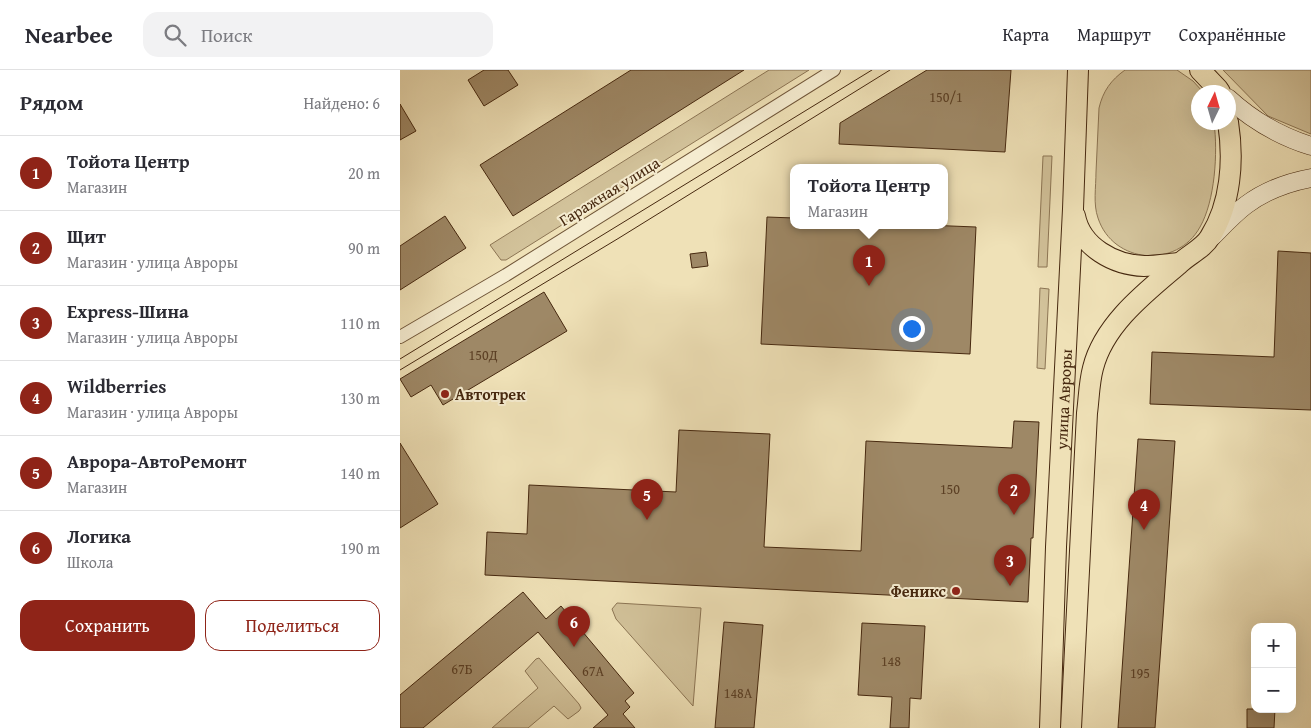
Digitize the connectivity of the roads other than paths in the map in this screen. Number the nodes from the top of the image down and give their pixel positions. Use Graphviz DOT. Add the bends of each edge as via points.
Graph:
graph roads {
  1 [pos="834,70"];
  2 [pos="1094,70"];
  3 [pos="1200,70"];
  4 [pos="1078,79"];
  5 [pos="1214,85"];
  6 [pos="1236,106"];
  7 [pos="1229,130"];
  8 [pos="1311,146"];
  9 [pos="1311,178"];
  10 [pos="1073,210"];
  11 [pos="1210,239"];
  12 [pos="1179,263"];
  13 [pos="400,337"];
  14 [pos="1050,728"];
  15 [pos="1071,728"];
  1 -- 13 [label="street, Гаражная улица" via="506,275"];
  2 -- 4 [label="main road"];
  3 -- 5 [label="main road"];
  4 -- 10 [label="main road, улица Авроры"];
  6 -- 8 [label="main road" via="1264,127"];
  7 -- 11 [label="main road, улица Авроры" via="1231,155 1226,198"];
  9 -- 11 [label="main road" via="1285,185 1246,205"];
  10 -- 12 [label="main road" via="1081,234 1108,256 1134,265"];
  10 -- 14 [label="main road, улица Авроры"];
  11 -- 12 [label="main road, улица Авроры"];
  12 -- 15 [label="main road, улица Авроры" via="1122,317 1108,335 1093,366 1087,413"];
}
